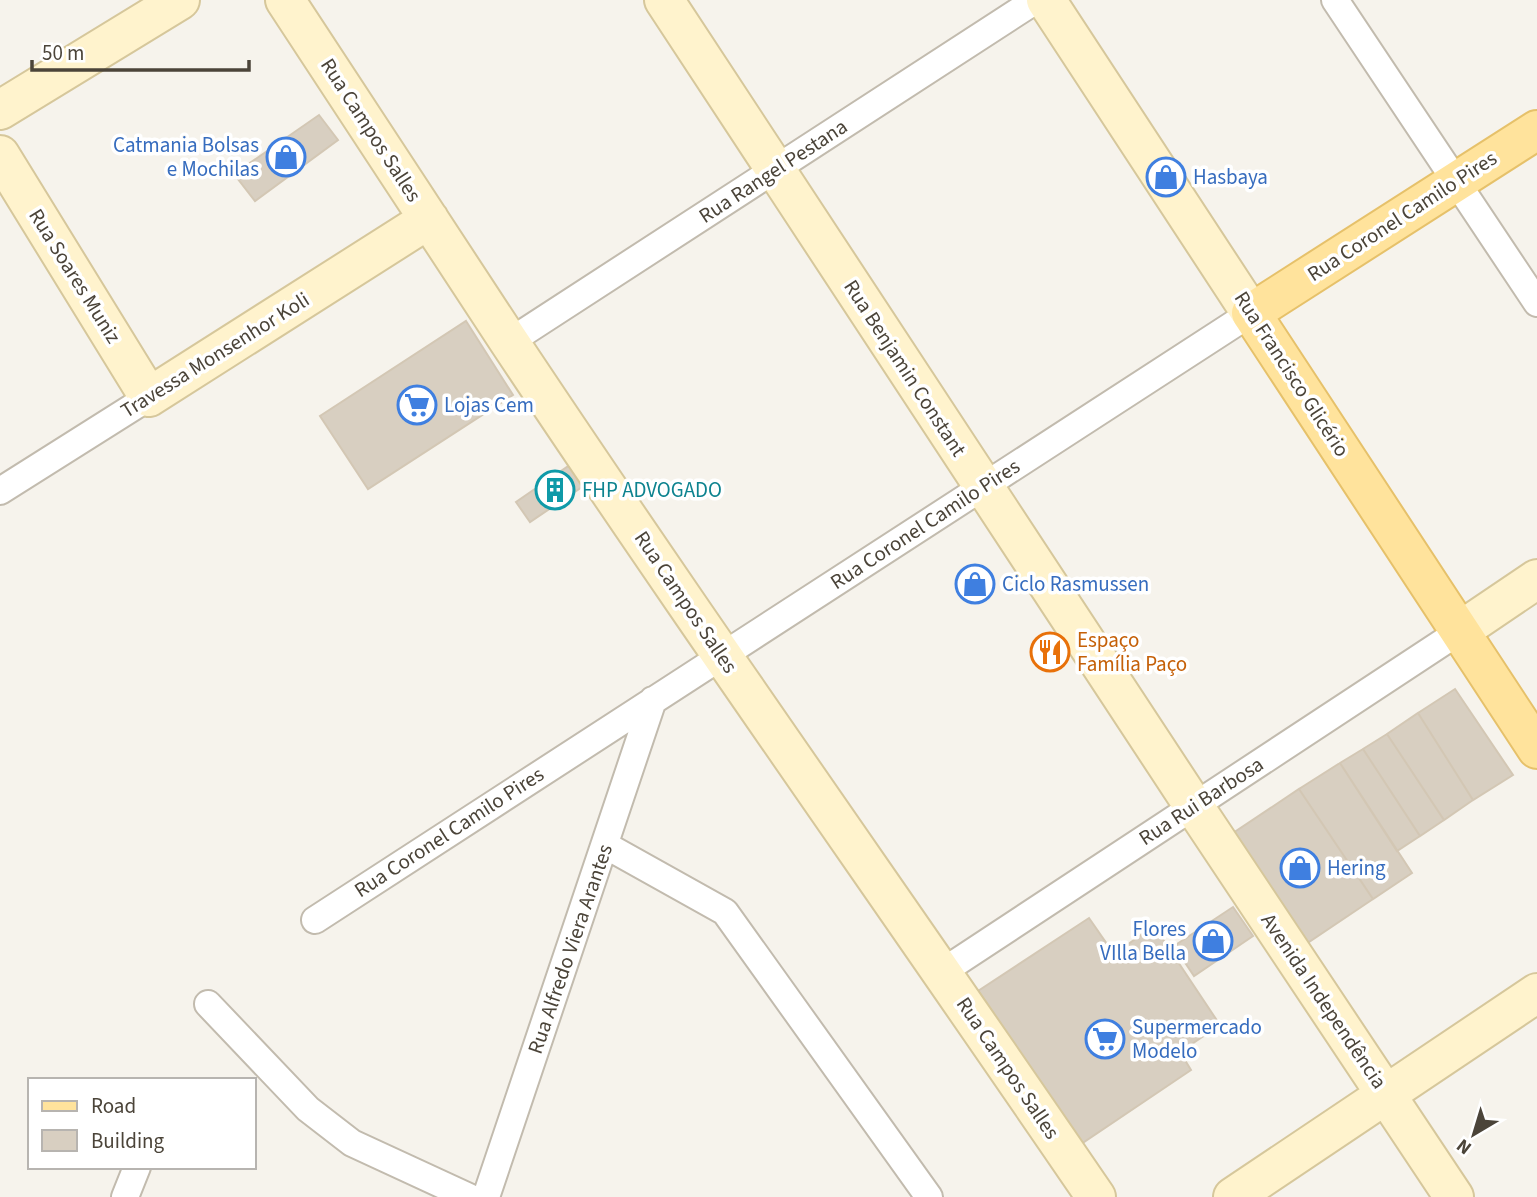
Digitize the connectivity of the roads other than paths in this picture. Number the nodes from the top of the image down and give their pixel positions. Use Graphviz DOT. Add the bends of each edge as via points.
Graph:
graph roads {
  1 [pos="180,0"];
  2 [pos="285,0"];
  3 [pos="664,0"];
  4 [pos="1036,0"];
  5 [pos="1046,0"];
  6 [pos="1335,0"];
  7 [pos="0,110"];
  8 [pos="1537,130"];
  9 [pos="0,155"];
  10 [pos="775,170"];
  11 [pos="1456,181"];
  12 [pos="429,219"];
  13 [pos="1537,303"];
  14 [pos="1251,313"];
  15 [pos="509,342"];
  16 [pos="149,397"];
  17 [pos="983,486"];
  18 [pos="0,491"];
  19 [pos="1537,579"];
  20 [pos="1460,631"];
  21 [pos="723,656"];
  22 [pos="653,700"];
  23 [pos="1537,749"];
  24 [pos="1193,805"];
  25 [pos="605,845"];
  26 [pos="314,920"];
  27 [pos="942,972"];
  28 [pos="1537,993"];
  29 [pos="208,1004"];
  30 [pos="1386,1094"];
  31 [pos="136,1169"];
  32 [pos="125,1197"];
  33 [pos="469,1197"];
  34 [pos="486,1197"];
  35 [pos="929,1197"];
  36 [pos="1096,1197"];
  37 [pos="1233,1197"];
  38 [pos="1454,1197"];
  1 -- 7 [label="main road"];
  2 -- 12 [label="main road, Rua Campos Salles"];
  3 -- 10 [label="main road, Rua Benjamin Constant"];
  4 -- 10 [label="street, Rua Rangel Pestana"];
  5 -- 14 [label="main road, Rua Francisco Glicério"];
  6 -- 11 [label="street"];
  8 -- 11 [label="main road, Rua Coronel Camilo Pires"];
  9 -- 16 [label="main road, Rua Soares Muniz"];
  10 -- 15 [label="street, Rua Rangel Pestana"];
  10 -- 17 [label="main road, Rua Benjamin Constant"];
  11 -- 13 [label="street"];
  11 -- 14 [label="main road, Rua Coronel Camilo Pires"];
  12 -- 15 [label="main road, Rua Campos Salles"];
  12 -- 16 [label="main road, Travessa Monsenhor Koli"];
  14 -- 17 [label="street, Rua Coronel Camilo Pires"];
  14 -- 20 [label="main road, Rua Francisco Glicério"];
  15 -- 21 [label="main road, Rua Campos Salles"];
  16 -- 18 [label="street, Travessa Monsenhor Koli"];
  17 -- 21 [label="street, Rua Coronel Camilo Pires"];
  17 -- 24 [label="main road, Rua Benjamin Constant"];
  19 -- 20 [label="main road"];
  20 -- 23 [label="main road, Rua Francisco Glicério"];
  20 -- 24 [label="street, Rua Rui Barbosa"];
  21 -- 22 [label="street, Rua Coronel Camilo Pires"];
  21 -- 27 [label="main road, Rua Campos Salles"];
  22 -- 25 [label="street, Rua Alfredo Viera Arantes"];
  22 -- 26 [label="street, Rua Coronel Camilo Pires"];
  24 -- 27 [label="street, Rua Rui Barbosa"];
  24 -- 30 [label="main road, Avenida Independência"];
  25 -- 34 [label="street, Rua Alfredo Viera Arantes"];
  25 -- 35 [label="street" via="724,912"];
  27 -- 36 [label="main road, Rua Campos Salles"];
  28 -- 30 [label="main road"];
  29 -- 33 [label="street" via="308,1109 352,1143"];
  30 -- 37 [label="main road"];
  30 -- 38 [label="main road, Avenida Independência"];
  31 -- 32 [label="street"];
}
